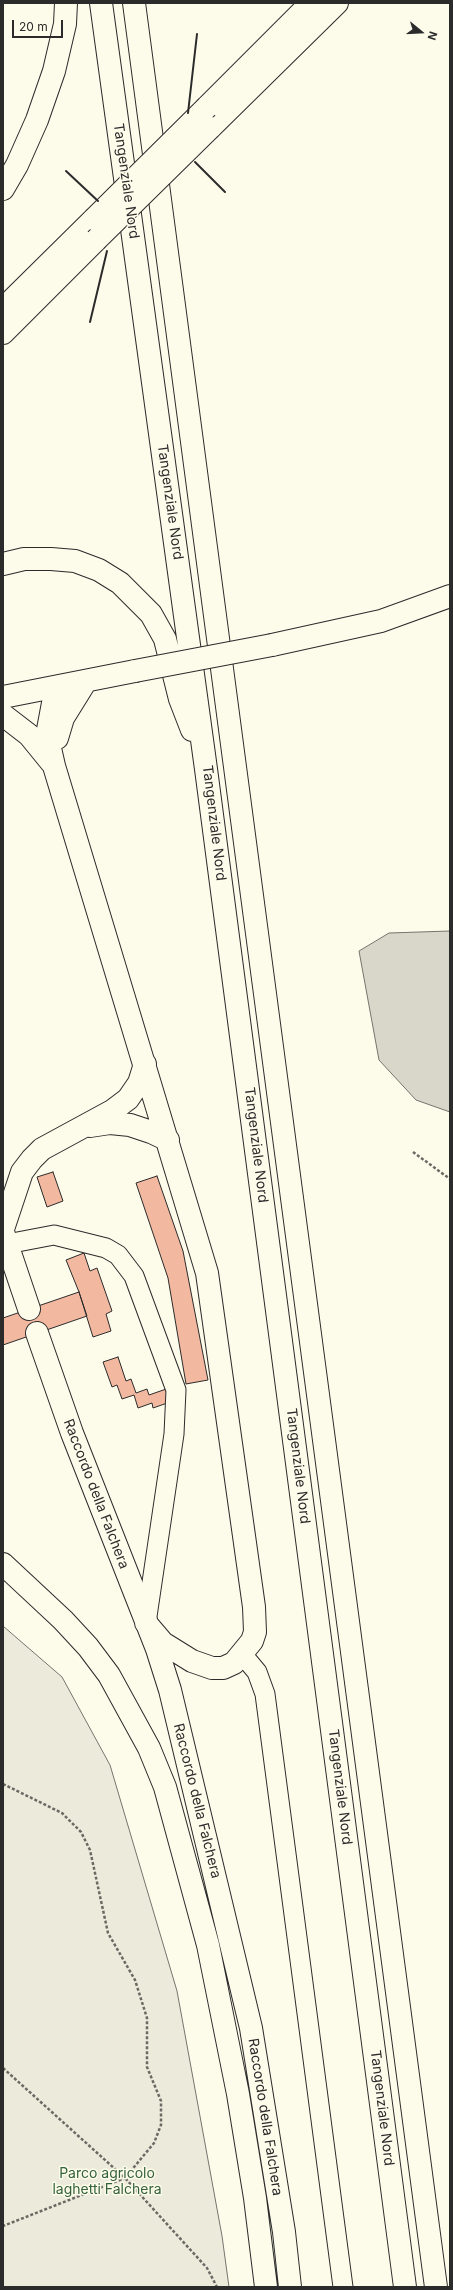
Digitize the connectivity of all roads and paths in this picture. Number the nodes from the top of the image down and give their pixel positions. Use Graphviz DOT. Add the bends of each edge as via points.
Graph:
graph roads {
  1 [pos="66,3"];
  2 [pos="101,3"];
  3 [pos="134,3"];
  4 [pos="137,3"];
  5 [pos="311,3"];
  6 [pos="336,3"];
  7 [pos="138,40"];
  8 [pos="3,189"];
  9 [pos="95,229"];
  10 [pos="3,309"];
  11 [pos="3,333"];
  12 [pos="3,564"];
  13 [pos="450,596"];
  14 [pos="86,681"];
  15 [pos="56,687"];
  16 [pos="3,697"];
  17 [pos="3,715"];
  18 [pos="54,766"];
  19 [pos="206,769"];
  20 [pos="145,1064"];
  21 [pos="79,1128"];
  22 [pos="168,1140"];
  23 [pos="413,1152"];
  24 [pos="450,1179"];
  25 [pos="4,1235"];
  26 [pos="28,1309"];
  27 [pos="37,1333"];
  28 [pos="3,1564"];
  29 [pos="146,1623"];
  30 [pos="242,1654"];
  31 [pos="3,1784"];
  32 [pos="3,2068"];
  33 [pos="125,2178"];
  34 [pos="3,2226"];
  35 [pos="217,2287"];
  36 [pos="266,2287"];
  37 [pos="290,2287"];
  38 [pos="343,2287"];
  39 [pos="405,2287"];
  40 [pos="436,2287"];
  1 -- 8 [label="highway" via="65,24 54,71 37,120"];
  2 -- 19 [label="highway, Tangenziale Nord"];
  3 -- 7 [label="highway, Tangenziale Nord"];
  4 -- 7 [label="highway"];
  5 -- 9 [label="highway, bridge" via="207,106"];
  6 -- 9 [label="highway, bridge" via="210,128"];
  7 -- 40 [label="highway, Tangenziale Nord"];
  9 -- 10 [label="highway"];
  9 -- 11 [label="highway"];
  12 -- 19 [label="highway" via="24,559 75,561 120,582 136,597 151,614 165,639 180,699"];
  13 -- 14 [label="highway, bridge" via="381,621"];
  14 -- 15 [label="highway"];
  14 -- 18 [label="highway" via="62,718"];
  15 -- 16 [label="highway"];
  15 -- 18 [label="highway" via="47,735"];
  17 -- 18 [label="highway" via="29,735"];
  18 -- 20 [label="highway"];
  19 -- 39 [label="highway, Tangenziale Nord"];
  20 -- 21 [label="highway" via="139,1083 128,1098 112,1111"];
  20 -- 22 [label="highway"];
  21 -- 22 [label="highway" via="110,1123 130,1125"];
  21 -- 25 [label="highway" via="42,1149 22,1172"];
  22 -- 30 [label="highway" via="207,1273 236,1467 255,1621 252,1641"];
  23 -- 24 [label="path"];
  25 -- 26 [label="highway"];
  25 -- 29 [label="street" via="54,1235 106,1248 118,1255 134,1276 168,1368 176,1390 174,1434"];
  27 -- 29 [label="highway, Raccordo della Falchera" via="72,1433"];
  28 -- 36 [label="highway, Raccordo della Falchera" via="63,1620 109,1675 149,1748 165,1787 208,1945 238,2094"];
  29 -- 30 [label="highway" via="163,1643 202,1666 223,1668"];
  29 -- 37 [label="highway, Raccordo della Falchera" via="170,1690 251,2028 284,2232"];
  30 -- 38 [label="street" via="257,1672 265,1694"];
  31 -- 33 [label="path" via="62,1813 81,1832 90,1850 108,1933 135,1980 147,2018 147,2067 161,2101 161,2125 154,2143"];
  32 -- 33 [label="path"];
  33 -- 34 [label="path"];
  33 -- 35 [label="path" via="207,2268"];
}
